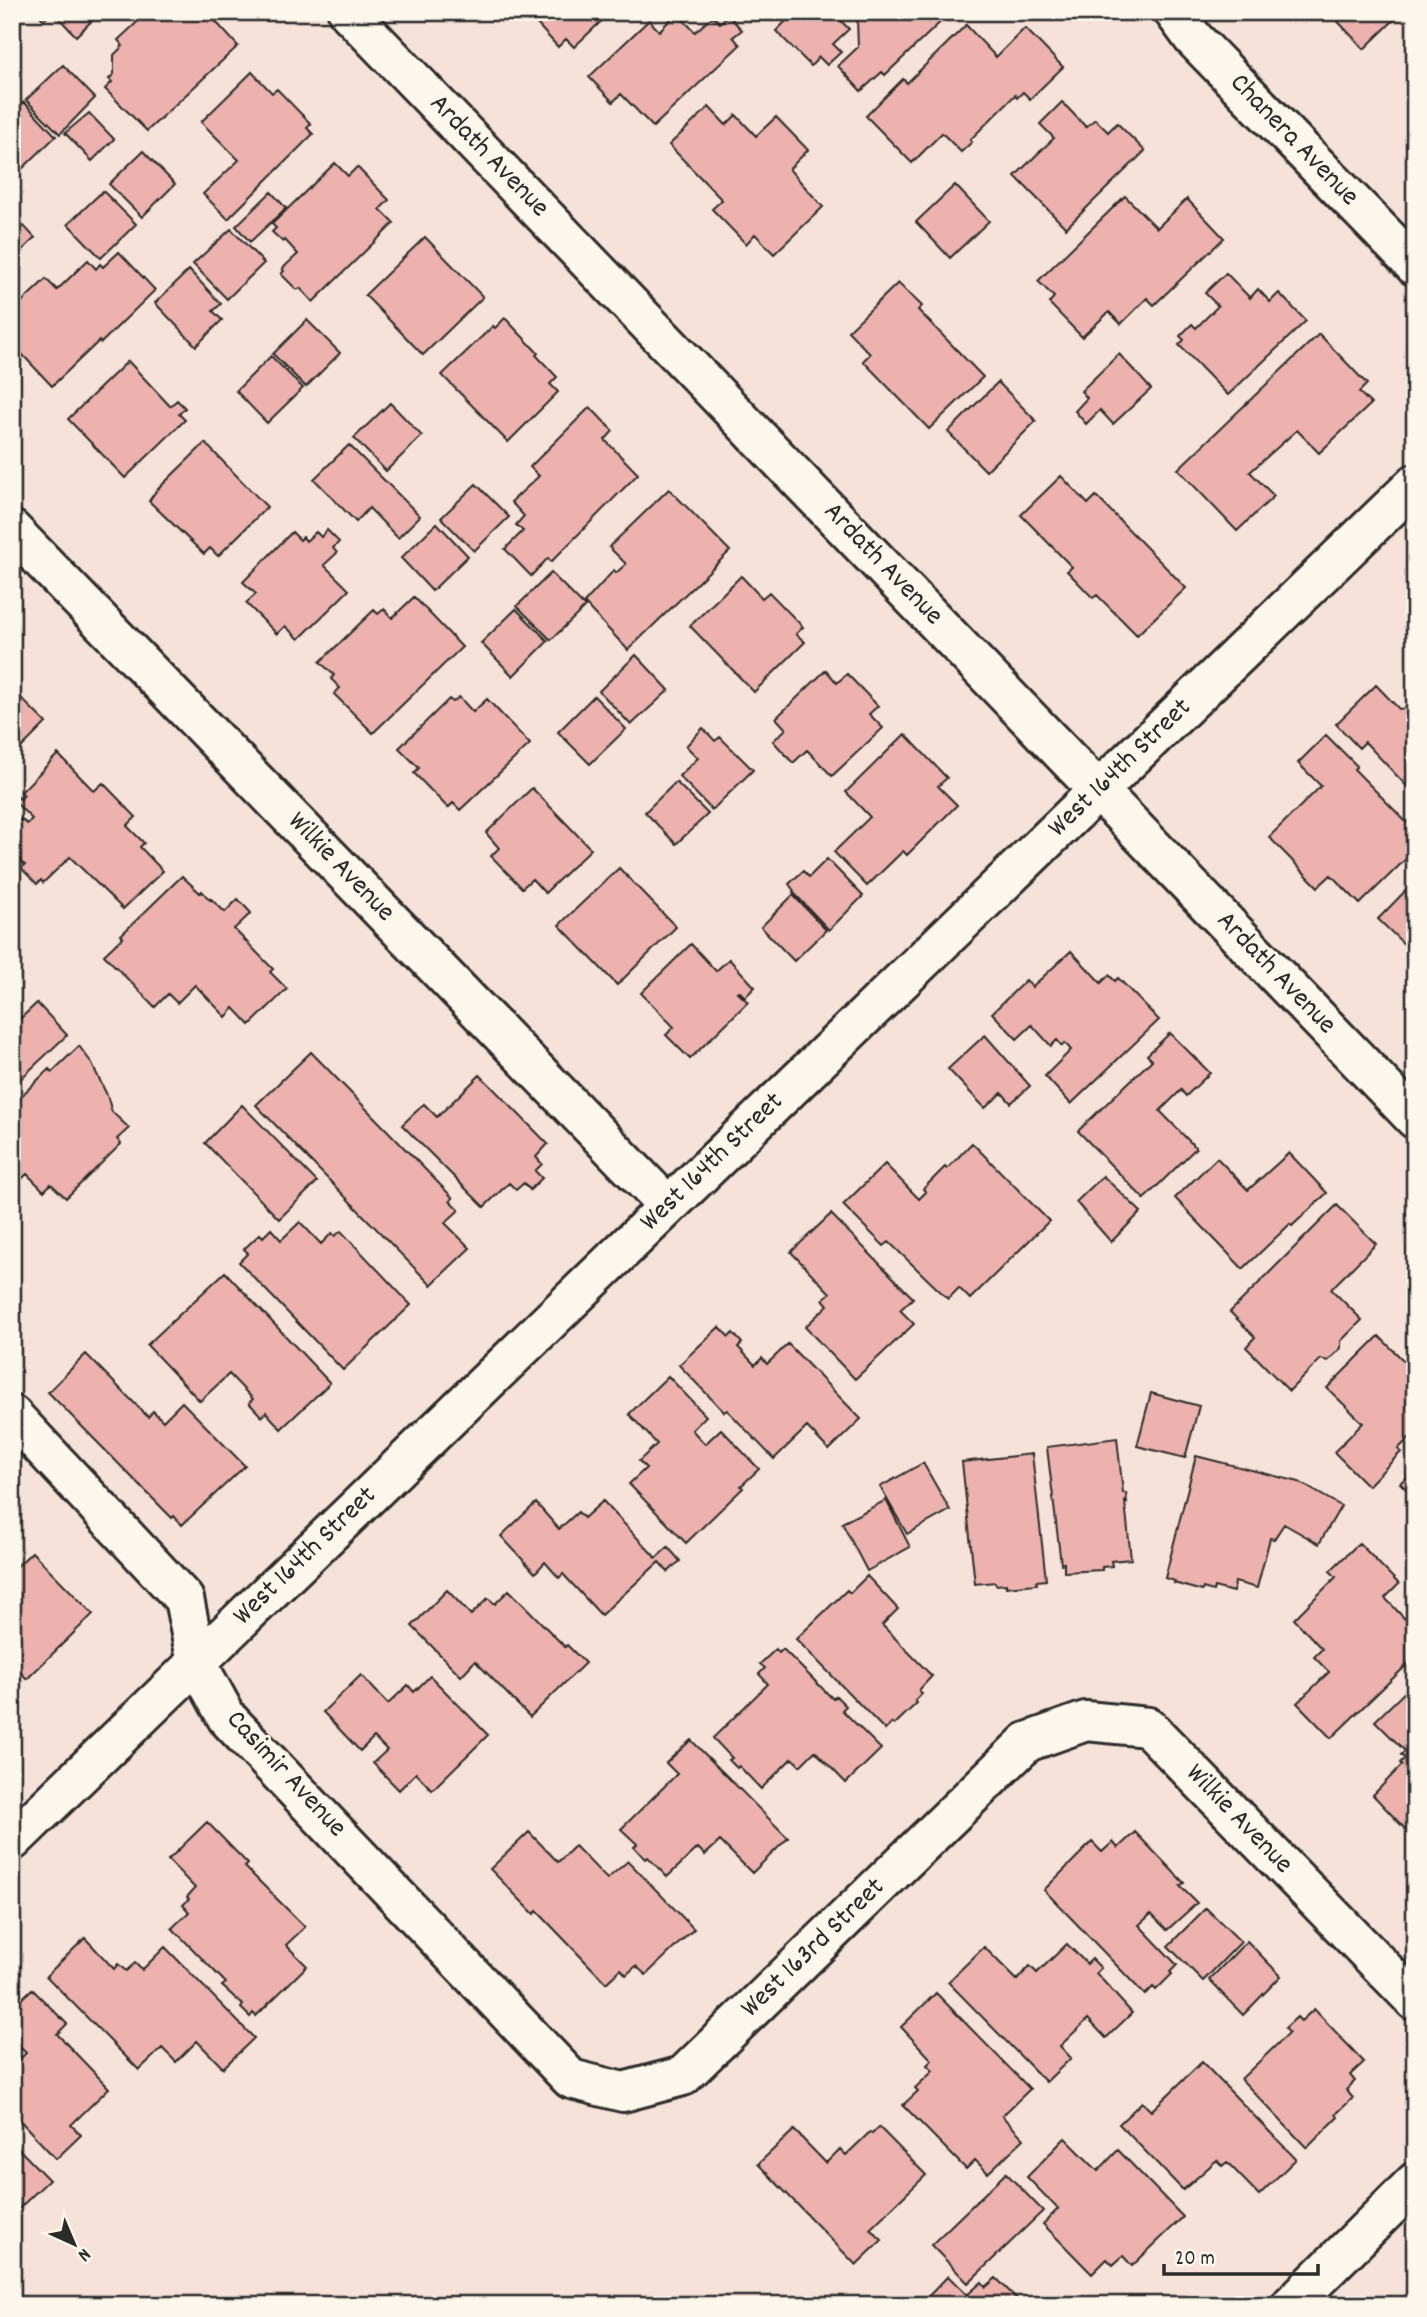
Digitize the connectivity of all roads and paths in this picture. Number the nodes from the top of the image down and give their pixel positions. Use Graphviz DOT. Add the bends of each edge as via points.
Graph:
graph roads {
  1 [pos="348,12"];
  2 [pos="1174,12"];
  3 [pos="1415,266"];
  4 [pos="1415,484"];
  5 [pos="12,530"];
  6 [pos="1099,790"];
  7 [pos="1415,1119"];
  8 [pos="668,1206"];
  9 [pos="12,1415"];
  10 [pos="197,1662"];
  11 [pos="1027,1742"];
  12 [pos="12,1841"];
  13 [pos="1415,2001"];
  14 [pos="572,2079"];
  15 [pos="1415,2182"];
  16 [pos="1290,2305"];
  1 -- 6 [label="street, Ardath Avenue"];
  2 -- 3 [label="street, Chanera Avenue"];
  4 -- 6 [label="street, West 164th Street"];
  5 -- 8 [label="street, Wilkie Avenue"];
  6 -- 7 [label="street, Ardath Avenue"];
  6 -- 8 [label="street, West 164th Street"];
  8 -- 10 [label="street, West 164th Street"];
  9 -- 10 [label="street, Casimir Avenue" via="184,1599"];
  10 -- 12 [label="street, West 164th Street"];
  10 -- 14 [label="street, Casimir Avenue" via="227,1718"];
  11 -- 13 [label="street, Wilkie Avenue" via="1086,1721 1147,1727"];
  11 -- 14 [label="street, West 163rd Street" via="683,2076 624,2092"];
  15 -- 16 [label="street"];
}
